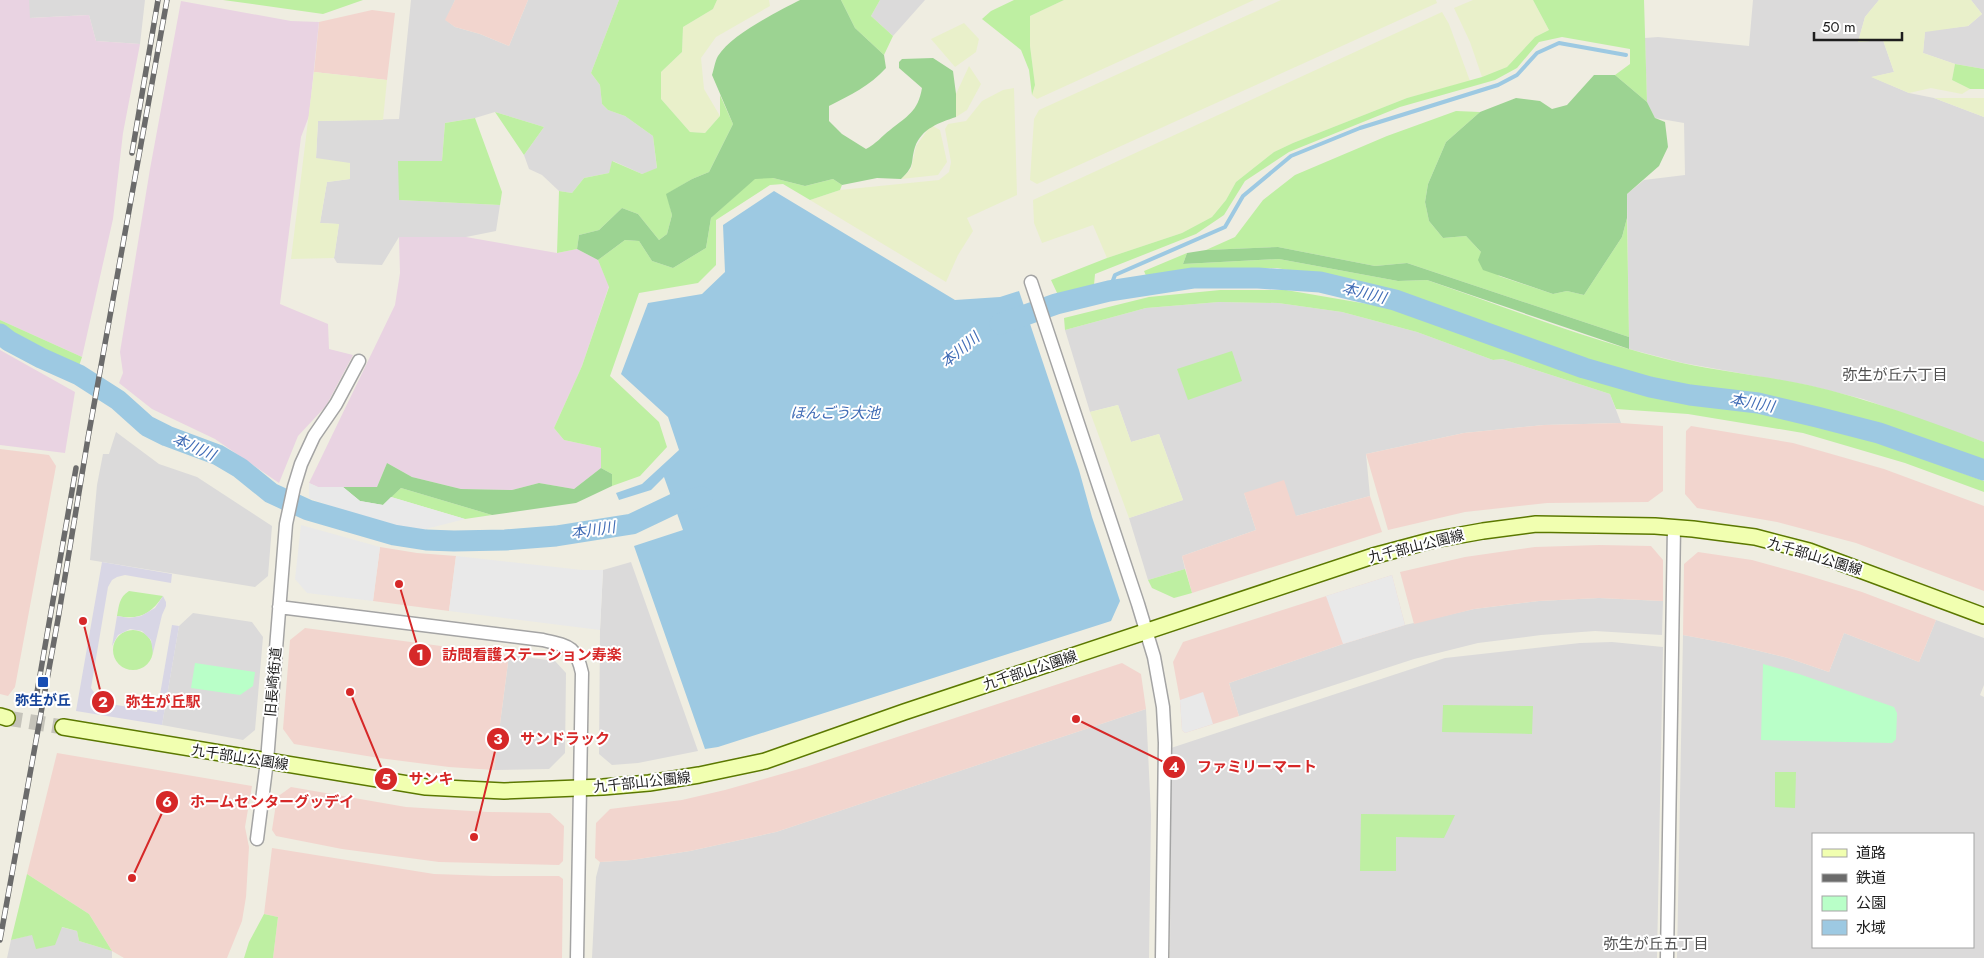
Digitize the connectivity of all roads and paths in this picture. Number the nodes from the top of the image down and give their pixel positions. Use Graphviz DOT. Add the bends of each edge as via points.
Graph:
graph roads {
  1 [pos="1031,282"];
  2 [pos="358,361"];
  3 [pos="1674,527"];
  4 [pos="279,607"];
  5 [pos="1984,616"];
  6 [pos="1146,632"];
  7 [pos="63,727"];
  8 [pos="267,761"];
  9 [pos="581,788"];
  10 [pos="257,839"];
  11 [pos="577,958"];
  12 [pos="1162,958"];
  13 [pos="1667,958"];
  1 -- 6 [label="street"];
  2 -- 4 [label="street, 旧長崎街道" via="301,464 286,524"];
  3 -- 5 [label="main road, 九千部山公園線" via="1754,538 1809,551"];
  3 -- 6 [label="main road, 九千部山公園線" via="1536,524 1433,540 1373,556"];
  3 -- 13 [label="street"];
  4 -- 8 [label="street, 旧長崎街道"];
  4 -- 9 [label="street" via="566,645 579,657 582,673"];
  6 -- 9 [label="main road, 九千部山公園線" via="765,761 649,783"];
  6 -- 12 [label="street" via="1154,657 1166,743"];
  7 -- 8 [label="main road, 九千部山公園線"];
  8 -- 9 [label="main road, 九千部山公園線" via="426,787 504,791"];
  8 -- 10 [label="street, 旧長崎街道"];
  9 -- 11 [label="street"];
}
